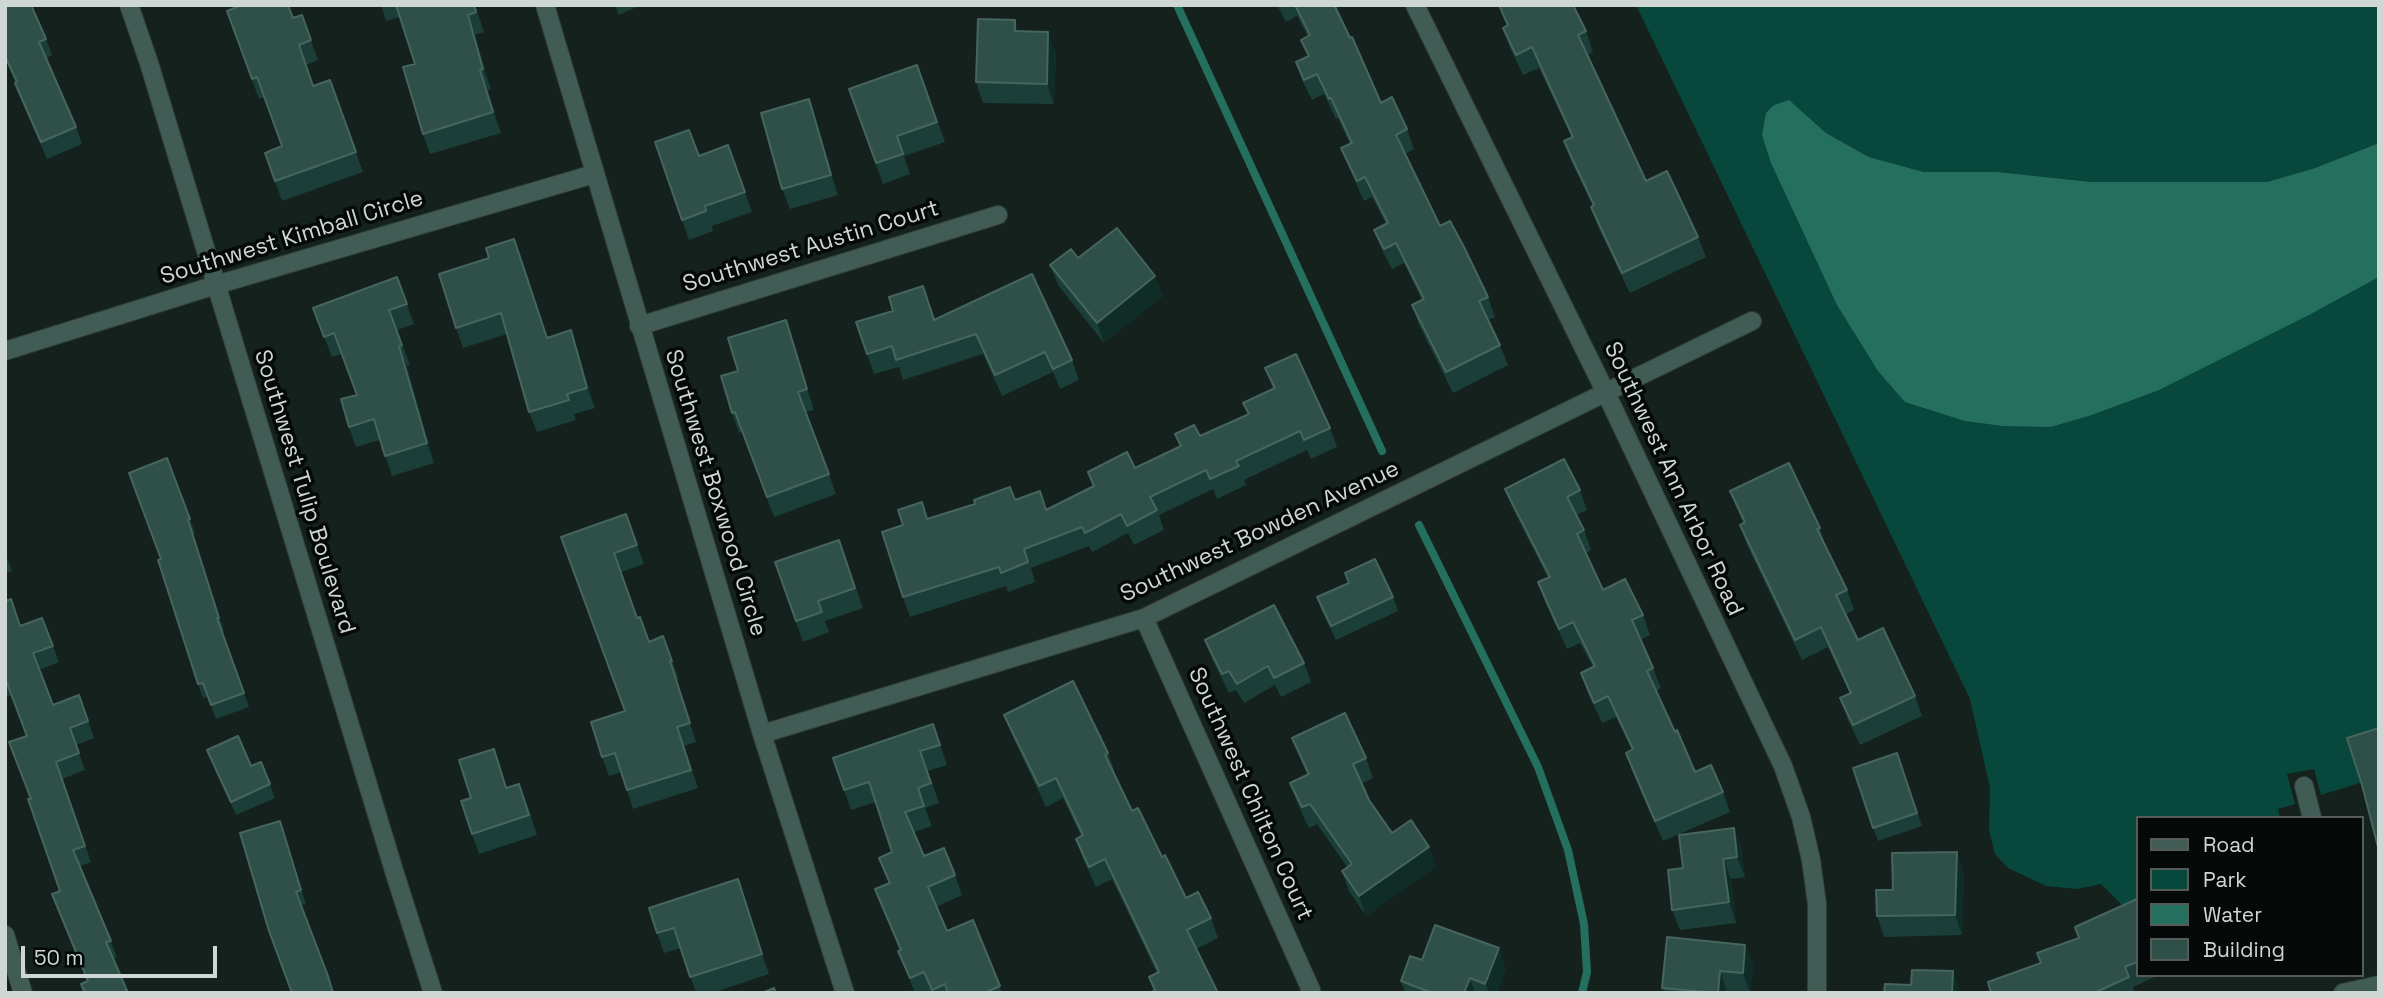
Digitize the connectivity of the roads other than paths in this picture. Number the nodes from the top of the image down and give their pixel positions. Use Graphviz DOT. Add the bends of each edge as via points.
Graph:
graph roads {
  1 [pos="129,5"];
  2 [pos="545,5"];
  3 [pos="1415,5"];
  4 [pos="594,174"];
  5 [pos="998,215"];
  6 [pos="216,285"];
  7 [pos="1752,321"];
  8 [pos="639,326"];
  9 [pos="5,351"];
  10 [pos="1606,393"];
  11 [pos="1144,618"];
  12 [pos="762,734"];
  13 [pos="2304,786"];
  14 [pos="2312,816"];
  15 [pos="5,935"];
  16 [pos="2351,985"];
  17 [pos="2379,985"];
  18 [pos="1311,990"];
  19 [pos="23,993"];
  20 [pos="433,993"];
  21 [pos="845,993"];
  22 [pos="1817,993"];
  1 -- 6 [label="street, Southwest Tulip Boulevard"];
  2 -- 4 [label="street, Southwest Boxwood Circle"];
  3 -- 10 [label="street, Southwest Ann Arbor Road"];
  4 -- 6 [label="street, Southwest Kimball Circle"];
  4 -- 8 [label="street, Southwest Boxwood Circle"];
  5 -- 8 [label="street, Southwest Austin Court"];
  6 -- 9 [label="street, Southwest Kimball Circle"];
  6 -- 20 [label="street, Southwest Tulip Boulevard"];
  7 -- 10 [label="street, Southwest Bowden Avenue"];
  8 -- 12 [label="street, Southwest Boxwood Circle"];
  10 -- 11 [label="street, Southwest Bowden Avenue"];
  10 -- 22 [label="street, Southwest Ann Arbor Road" via="1783,766 1801,817 1817,904"];
  11 -- 12 [label="street, Southwest Bowden Avenue"];
  11 -- 18 [label="street, Southwest Chilton Court"];
  12 -- 21 [label="street, Southwest Boxwood Circle"];
  13 -- 14 [label="street"];
  15 -- 19 [label="street"];
  16 -- 17 [label="street"];
}
